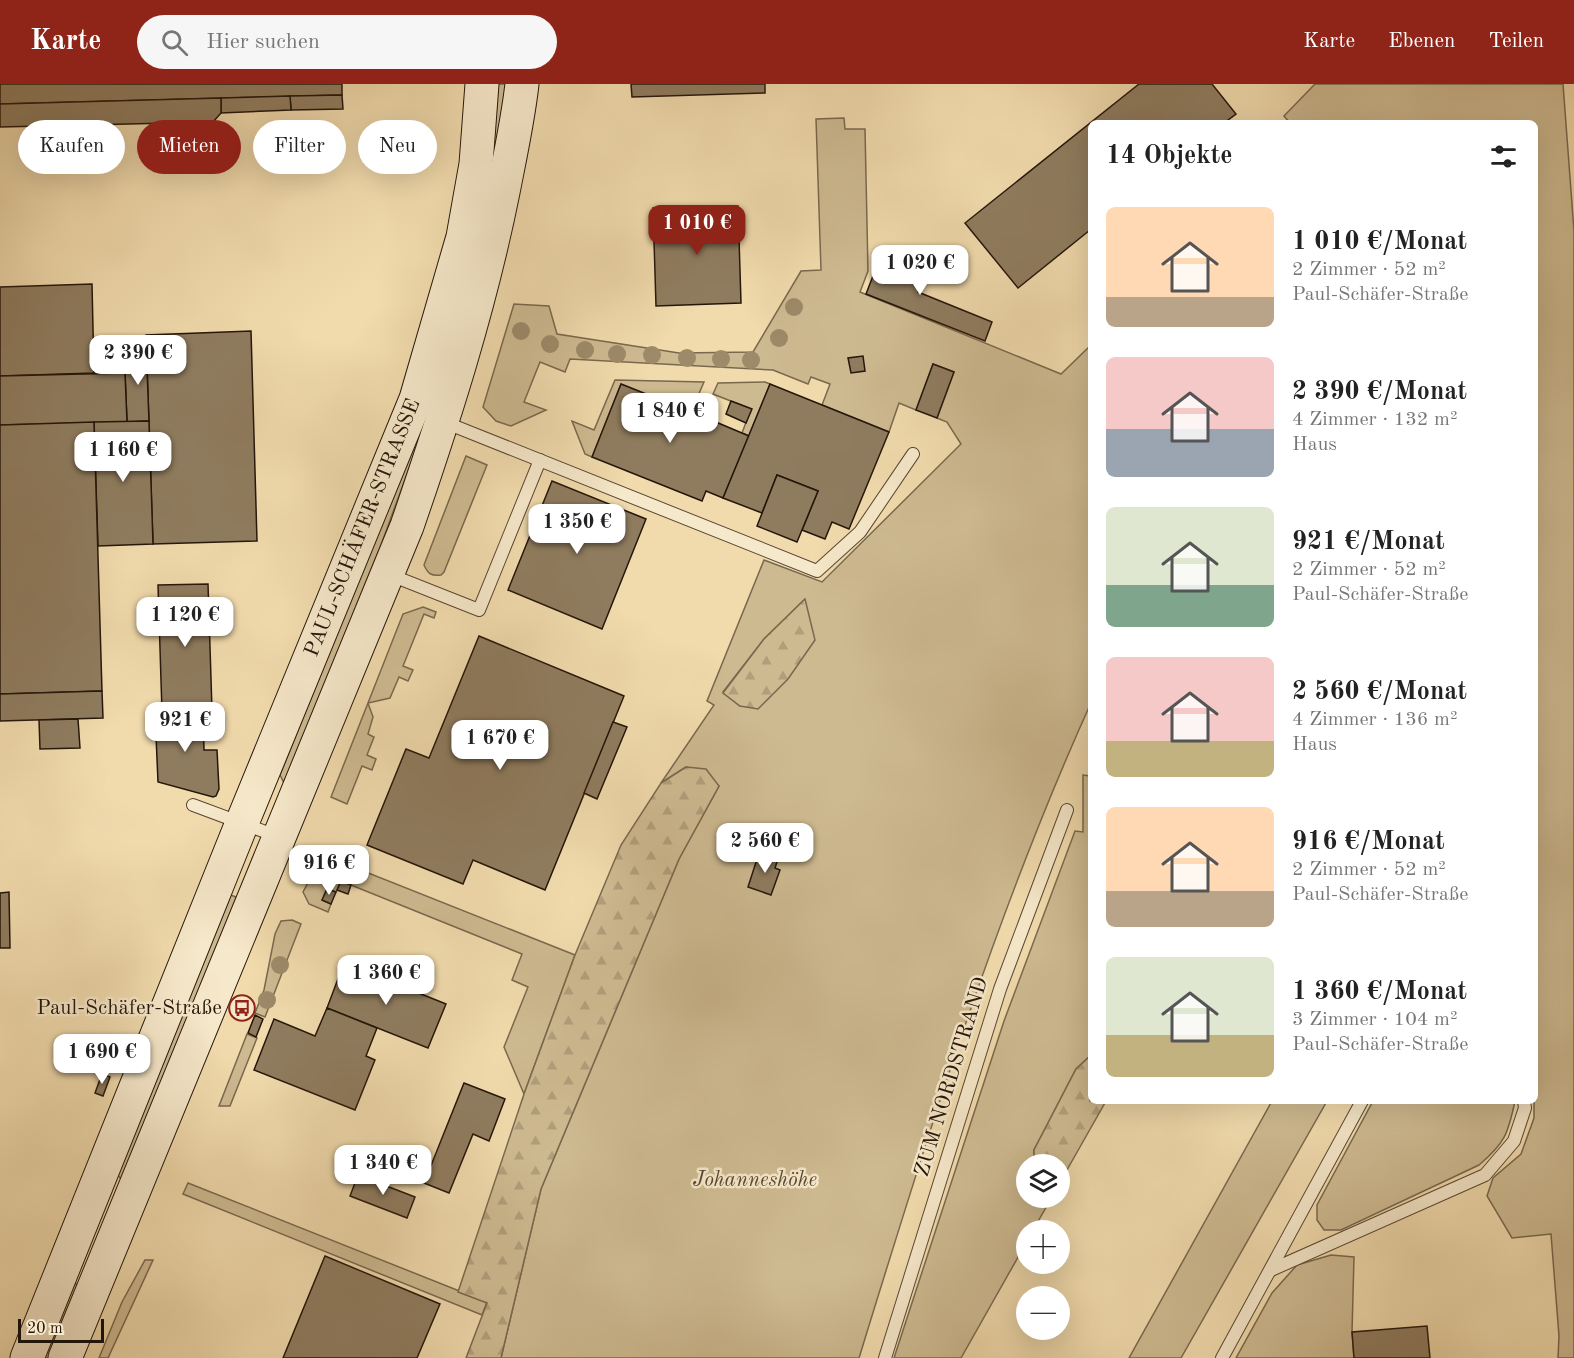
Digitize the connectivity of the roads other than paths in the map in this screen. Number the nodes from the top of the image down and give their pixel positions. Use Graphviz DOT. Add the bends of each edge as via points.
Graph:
graph roads {
  1 [pos="482,84"];
  2 [pos="522,84"];
  3 [pos="443,422"];
  4 [pos="913,454"];
  5 [pos="540,460"];
  6 [pos="388,573"];
  7 [pos="193,805"];
  8 [pos="1067,810"];
  9 [pos="242,823"];
  10 [pos="280,838"];
  11 [pos="1360,1104"];
  12 [pos="1524,1104"];
  13 [pos="100,1225"];
  14 [pos="1271,1270"];
  15 [pos="27,1358"];
  16 [pos="65,1358"];
  17 [pos="885,1358"];
  18 [pos="1222,1358"];
  1 -- 9 [label="main road, PAUL-SCHÄFER-STRASSE" via="476,164 463,237 416,399"];
  2 -- 3 [label="main road, PAUL-SCHÄFER-STRASSE" via="490,256"];
  3 -- 5 [label="lane"];
  3 -- 6 [label="main road, PAUL-SCHÄFER-STRASSE"];
  4 -- 5 [label="lane" via="860,532 817,571"];
  5 -- 6 [label="lane" via="480,610"];
  6 -- 10 [label="main road, PAUL-SCHÄFER-STRASSE"];
  7 -- 9 [label="lane"];
  8 -- 17 [label="lane, ZUM NORDSTRAND" via="999,989"];
  9 -- 10 [label="lane"];
  9 -- 13 [label="main road, PAUL-SCHÄFER-STRASSE"];
  10 -- 13 [label="main road, PAUL-SCHÄFER-STRASSE"];
  11 -- 14 [label="lane"];
  12 -- 14 [label="lane" via="1514,1141 1485,1175"];
  13 -- 15 [label="main road, PAUL-SCHÄFER-STRASSE"];
  13 -- 16 [label="main road, PAUL-SCHÄFER-STRASSE"];
  14 -- 18 [label="lane"];
}
